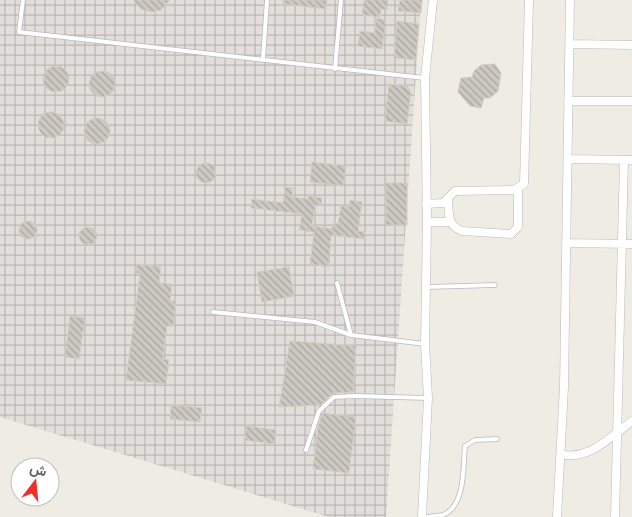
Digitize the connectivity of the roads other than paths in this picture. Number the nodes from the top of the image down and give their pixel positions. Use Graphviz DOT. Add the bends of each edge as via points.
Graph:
graph roads {
  1 [pos="23,0"];
  2 [pos="267,0"];
  3 [pos="342,0"];
  4 [pos="433,0"];
  5 [pos="529,0"];
  6 [pos="570,0"];
  7 [pos="570,44"];
  8 [pos="632,45"];
  9 [pos="264,59"];
  10 [pos="335,69"];
  11 [pos="424,78"];
  12 [pos="568,101"];
  13 [pos="632,101"];
  14 [pos="568,159"];
  15 [pos="628,160"];
  16 [pos="518,189"];
  17 [pos="448,200"];
  18 [pos="426,204"];
  19 [pos="427,222"];
  20 [pos="449,222"];
  21 [pos="566,243"];
  22 [pos="623,244"];
  23 [pos="632,244"];
  24 [pos="337,283"];
  25 [pos="495,284"];
  26 [pos="427,287"];
  27 [pos="213,312"];
  28 [pos="350,335"];
  29 [pos="425,344"];
  30 [pos="428,398"];
  31 [pos="632,421"];
  32 [pos="618,432"];
  33 [pos="497,438"];
  34 [pos="306,450"];
  35 [pos="560,454"];
  36 [pos="422,517"];
  37 [pos="427,517"];
  38 [pos="557,517"];
  39 [pos="615,517"];
  1 -- 9 [label="lane" via="18,32"];
  2 -- 9 [label="lane"];
  3 -- 10 [label="lane"];
  4 -- 11 [label="street"];
  5 -- 16 [label="street" via="525,181"];
  6 -- 7 [label="street"];
  7 -- 8 [label="street"];
  7 -- 12 [label="street"];
  9 -- 10 [label="lane"];
  10 -- 11 [label="lane"];
  11 -- 18 [label="street"];
  12 -- 13 [label="street"];
  12 -- 14 [label="street"];
  14 -- 15 [label="street"];
  14 -- 21 [label="street"];
  15 -- 22 [label="street"];
  16 -- 17 [label="street" via="455,191"];
  16 -- 20 [label="street" via="518,227 511,234 462,231"];
  17 -- 18 [label="street"];
  17 -- 20 [label="street"];
  18 -- 19 [label="street"];
  19 -- 20 [label="street"];
  19 -- 26 [label="street"];
  21 -- 22 [label="street"];
  21 -- 35 [label="street"];
  22 -- 23 [label="street"];
  22 -- 32 [label="street"];
  24 -- 28 [label="lane"];
  25 -- 26 [label="lane"];
  26 -- 29 [label="street"];
  27 -- 28 [label="lane" via="315,322"];
  28 -- 29 [label="lane"];
  29 -- 30 [label="street"];
  30 -- 34 [label="lane" via="334,398 319,411"];
  30 -- 36 [label="street"];
  31 -- 32 [label="street"];
  32 -- 35 [label="street" via="579,456"];
  32 -- 39 [label="street"];
  33 -- 37 [label="lane" via="469,442 465,446 460,490 454,505 444,514"];
  35 -- 38 [label="street"];
}
